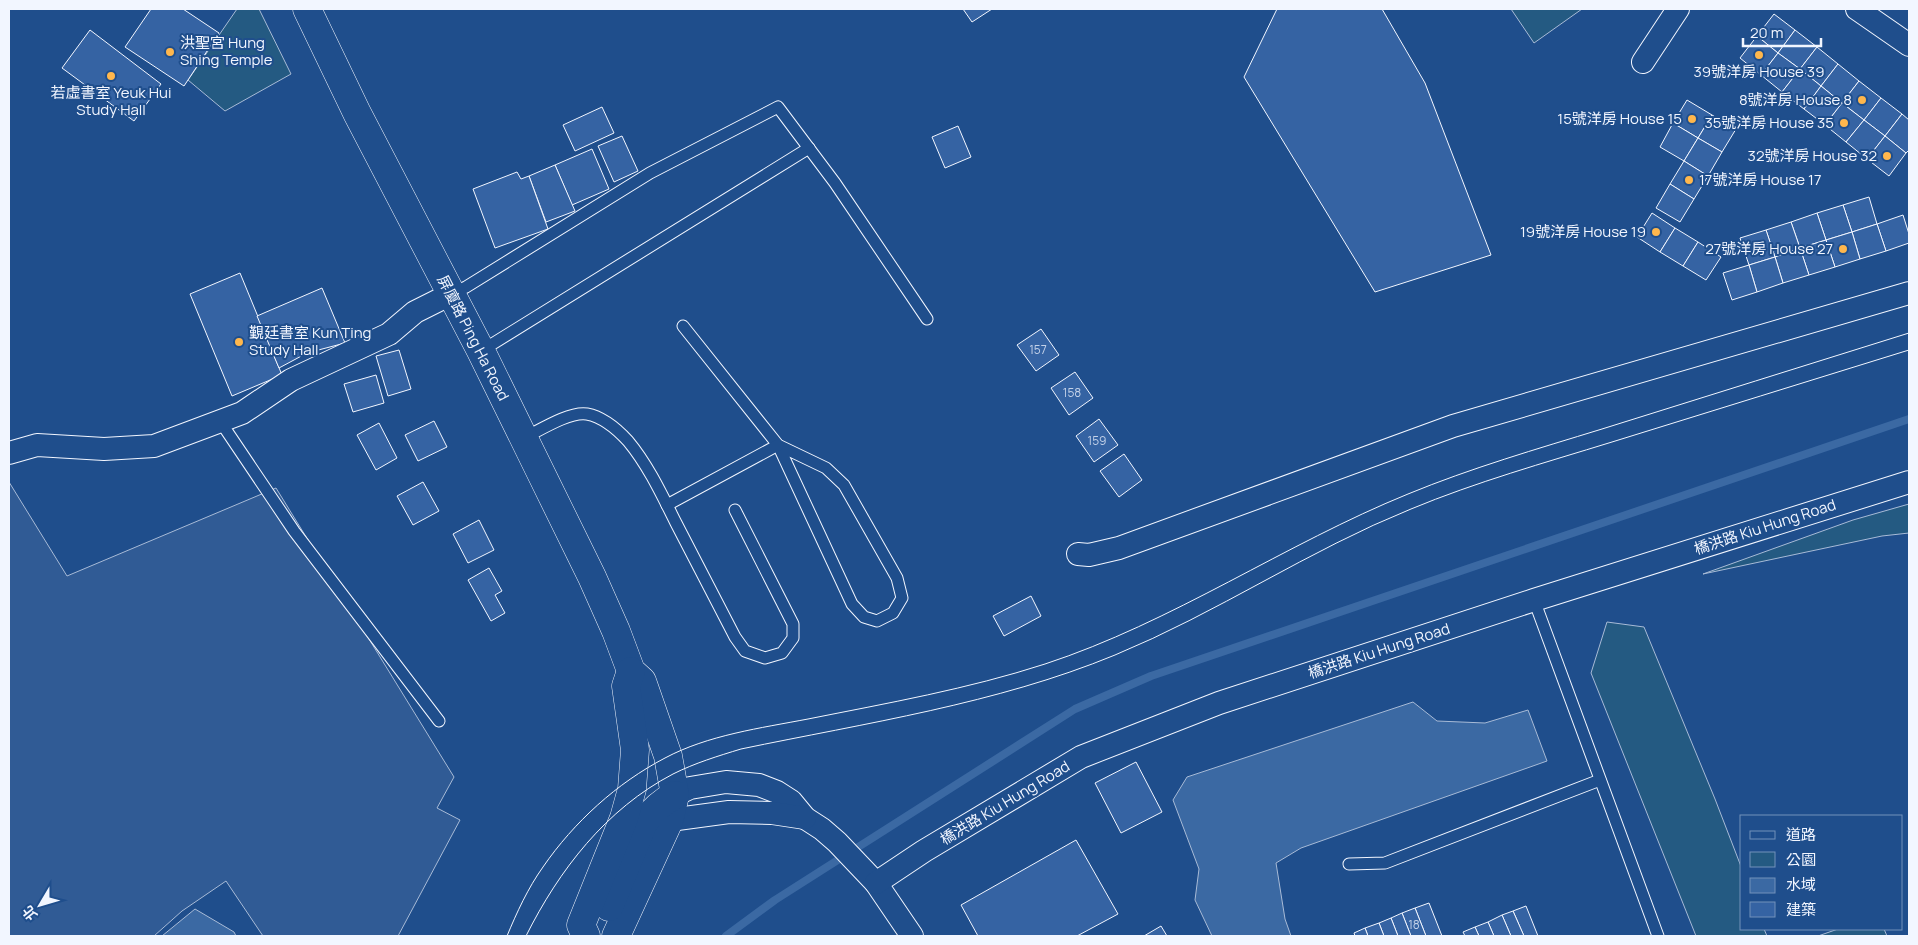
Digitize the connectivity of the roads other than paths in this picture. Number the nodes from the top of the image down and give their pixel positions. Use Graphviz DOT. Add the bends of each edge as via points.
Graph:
graph roads {
  1 [pos="307,9"];
  2 [pos="1678,9"];
  3 [pos="1857,9"];
  4 [pos="1909,45"];
  5 [pos="1643,62"];
  6 [pos="809,148"];
  7 [pos="1909,293"];
  8 [pos="451,294"];
  9 [pos="927,319"];
  10 [pos="682,326"];
  11 [pos="481,350"];
  12 [pos="220,421"];
  13 [pos="524,438"];
  14 [pos="778,445"];
  15 [pos="9,453"];
  16 [pos="1909,482"];
  17 [pos="667,505"];
  18 [pos="734,510"];
  19 [pos="1078,554"];
  20 [pos="1534,600"];
  21 [pos="631,671"];
  22 [pos="439,721"];
  23 [pos="1600,780"];
  24 [pos="653,814"];
  25 [pos="805,818"];
  26 [pos="1348,864"];
  27 [pos="872,878"];
  28 [pos="586,936"];
  29 [pos="596,936"];
  30 [pos="616,936"];
  31 [pos="912,936"];
  32 [pos="1658,936"];
  1 -- 8 [label="street, 屏廈路 Ping Ha Road"];
  2 -- 5 [label="street"];
  3 -- 4 [label="street"];
  6 -- 8 [label="lane" via="778,107 650,173"];
  6 -- 9 [label="lane"];
  6 -- 11 [label="lane"];
  7 -- 19 [label="street" via="1453,426 1119,548"];
  8 -- 11 [label="street, 屏廈路 Ping Ha Road"];
  8 -- 12 [label="street" via="415,312 389,334 316,367 242,413"];
  10 -- 14 [label="lane"];
  11 -- 13 [label="street, 屏廈路 Ping Ha Road"];
  12 -- 15 [label="street" via="154,446 104,449 37,446"];
  12 -- 22 [label="lane" via="294,532"];
  13 -- 17 [label="lane" via="570,416 586,414 602,419 627,440"];
  13 -- 21 [label="street, 屏廈路 Ping Ha Road" via="592,577"];
  14 -- 14 [label="lane" via="852,604 864,617 877,621 893,613 902,598 897,578 844,485 826,468"];
  14 -- 17 [label="lane"];
  16 -- 20 [label="street, 橋洪路 Kiu Hung Road"];
  17 -- 18 [label="lane" via="735,638 745,651 765,658 782,653 793,638 793,624"];
  20 -- 23 [label="lane"];
  20 -- 27 [label="street, 橋洪路 Kiu Hung Road" via="1219,703 1081,757 924,851"];
  21 -- 24 [label="street, 屏廈路 Ping Ha Road" via="626,686 634,733 632,789"];
  21 -- 24 [label="street, 屏廈路 Ping Ha Road" via="642,681 672,775"];
  23 -- 26 [label="lane" via="1385,863"];
  23 -- 32 [label="lane"];
  24 -- 25 [label="street" via="772,813"];
  24 -- 25 [label="street" via="709,784 726,782 758,785 777,792 791,801"];
  24 -- 28 [label="street, 屏廈路 Ping Ha Road" via="581,926"];
  24 -- 29 [label="street"];
  24 -- 30 [label="street, 屏廈路 Ping Ha Road"];
  25 -- 27 [label="street" via="837,842"];
  27 -- 31 [label="street"];
}
